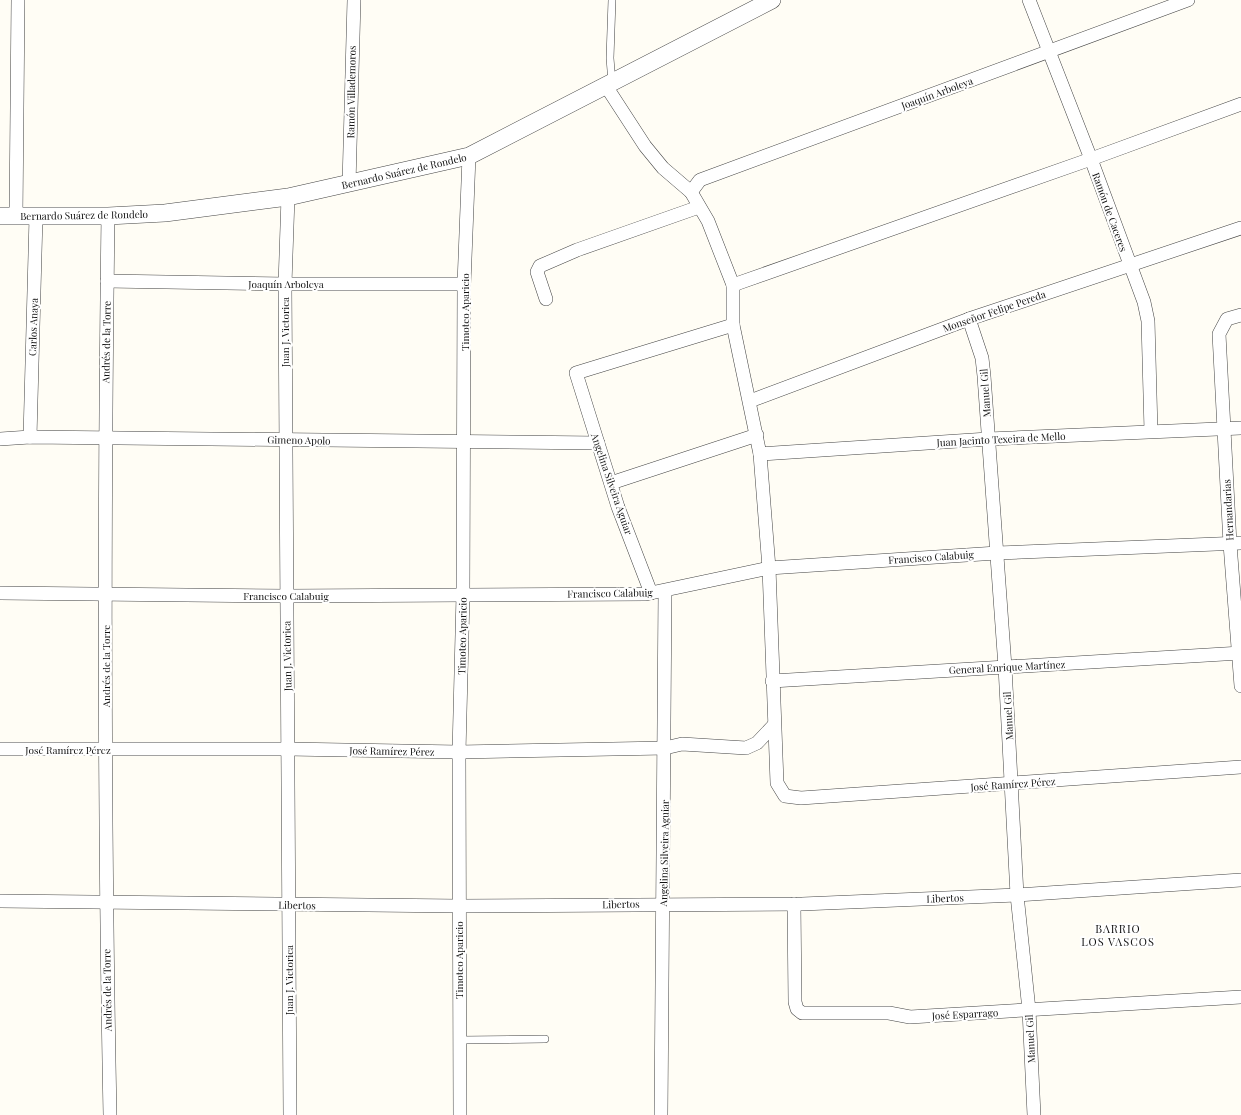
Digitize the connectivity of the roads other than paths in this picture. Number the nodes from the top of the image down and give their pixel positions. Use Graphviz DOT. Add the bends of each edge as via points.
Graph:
graph roads {
  1 [pos="18,0"];
  2 [pos="354,0"];
  3 [pos="612,0"];
  4 [pos="772,0"];
  5 [pos="1029,0"];
  6 [pos="1188,0"];
  7 [pos="1048,52"];
  8 [pos="609,85"];
  9 [pos="1241,104"];
  10 [pos="469,156"];
  11 [pos="1091,159"];
  12 [pos="349,184"];
  13 [pos="691,192"];
  14 [pos="288,197"];
  15 [pos="699,207"];
  16 [pos="8,216"];
  17 [pos="108,216"];
  18 [pos="36,217"];
  19 [pos="1241,228"];
  20 [pos="1129,264"];
  21 [pos="107,281"];
  22 [pos="285,284"];
  23 [pos="464,284"];
  24 [pos="733,285"];
  25 [pos="546,299"];
  26 [pos="1241,315"];
  27 [pos="969,319"];
  28 [pos="733,325"];
  29 [pos="750,401"];
  30 [pos="1241,428"];
  31 [pos="1224,429"];
  32 [pos="1151,432"];
  33 [pos="757,435"];
  34 [pos="30,436"];
  35 [pos="0,438"];
  36 [pos="105,438"];
  37 [pos="988,439"];
  38 [pos="286,440"];
  39 [pos="464,442"];
  40 [pos="598,443"];
  41 [pos="760,454"];
  42 [pos="611,483"];
  43 [pos="1236,544"];
  44 [pos="997,553"];
  45 [pos="769,568"];
  46 [pos="666,591"];
  47 [pos="0,593"];
  48 [pos="652,593"];
  49 [pos="463,594"];
  50 [pos="106,595"];
  51 [pos="287,596"];
  52 [pos="1240,653"];
  53 [pos="1005,667"];
  54 [pos="772,681"];
  55 [pos="1241,686"];
  56 [pos="774,725"];
  57 [pos="665,748"];
  58 [pos="0,749"];
  59 [pos="288,749"];
  60 [pos="106,750"];
  61 [pos="459,752"];
  62 [pos="1241,767"];
  63 [pos="1012,784"];
  64 [pos="1241,880"];
  65 [pos="1018,895"];
  66 [pos="0,901"];
  67 [pos="106,902"];
  68 [pos="664,903"];
  69 [pos="794,904"];
  70 [pos="289,906"];
  71 [pos="459,906"];
  72 [pos="1241,997"];
  73 [pos="1029,1010"];
  74 [pos="460,1040"];
  75 [pos="545,1040"];
  76 [pos="110,1115"];
  77 [pos="290,1115"];
  78 [pos="460,1115"];
  79 [pos="661,1115"];
  80 [pos="1034,1115"];
  1 -- 16 [label="street"];
  2 -- 12 [label="street, Ramón Villademoros"];
  3 -- 8 [label="lane"];
  4 -- 8 [label="street, Bernardo Suárez de Rondelo"];
  5 -- 7 [label="street, Ramón de Caceres"];
  6 -- 7 [label="street, Joaquín Arboleya"];
  7 -- 11 [label="street, Ramón de Caceres"];
  7 -- 13 [label="street, Joaquín Arboleya" via="700,180"];
  8 -- 10 [label="street, Bernardo Suárez de Rondelo"];
  8 -- 13 [label="street" via="645,146 663,168"];
  9 -- 11 [label="street"];
  10 -- 12 [label="street, Bernardo Suárez de Rondelo"];
  10 -- 23 [label="street, Timoteo Aparicio"];
  11 -- 20 [label="street, Ramón de Caceres"];
  11 -- 24 [label="street"];
  12 -- 14 [label="street, Bernardo Suárez de Rondelo"];
  13 -- 15 [label="street"];
  14 -- 17 [label="street, Bernardo Suárez de Rondelo" via="165,213"];
  14 -- 22 [label="street, Juan J. Victorica"];
  15 -- 24 [label="street" via="708,221"];
  15 -- 25 [label="street" via="577,250 540,266 537,272"];
  16 -- 18 [label="street, Bernardo Suárez de Rondelo"];
  17 -- 18 [label="street, Bernardo Suárez de Rondelo"];
  17 -- 21 [label="street, Andrés de la Torre"];
  18 -- 34 [label="street, Carlos Anaya"];
  19 -- 20 [label="street, Monseñor Felipe Pereda"];
  20 -- 27 [label="street, Monseñor Felipe Pereda"];
  20 -- 32 [label="street, Ramón de Caceres" via="1144,302 1148,321"];
  21 -- 22 [label="street, Joaquín Arboleya"];
  21 -- 36 [label="street, Andrés de la Torre"];
  22 -- 23 [label="street, Joaquín Arboleya"];
  22 -- 38 [label="street, Juan J. Victorica"];
  23 -- 39 [label="street, Timoteo Aparicio"];
  24 -- 28 [label="street"];
  26 -- 31 [label="street, Hernandarias" via="1227,319 1220,334"];
  27 -- 29 [label="street, Monseñor Felipe Pereda"];
  27 -- 37 [label="street, Manuel Gil" via="982,358"];
  28 -- 29 [label="street"];
  28 -- 40 [label="street, Angelina Silveira Aguiar" via="576,373"];
  29 -- 33 [label="street"];
  30 -- 31 [label="street, Juan Jacinto Texeira de Mello"];
  31 -- 32 [label="street, Juan Jacinto Texeira de Mello"];
  31 -- 43 [label="street, Hernandarias"];
  32 -- 37 [label="street, Juan Jacinto Texeira de Mello"];
  33 -- 41 [label="street"];
  33 -- 42 [label="street"];
  34 -- 35 [label="street, Gimeno Apolo"];
  34 -- 36 [label="street, Gimeno Apolo"];
  36 -- 38 [label="street, Gimeno Apolo"];
  36 -- 50 [label="street, Andrés de la Torre"];
  37 -- 41 [label="street, Juan Jacinto Texeira de Mello"];
  37 -- 44 [label="street, Manuel Gil"];
  38 -- 39 [label="street, Gimeno Apolo"];
  38 -- 51 [label="street, Juan J. Victorica"];
  39 -- 40 [label="street, Gimeno Apolo"];
  39 -- 49 [label="street, Timoteo Aparicio"];
  40 -- 42 [label="street, Angelina Silveira Aguiar"];
  41 -- 45 [label="street"];
  42 -- 48 [label="street, Angelina Silveira Aguiar"];
  43 -- 44 [label="street, Francisco Calabuig"];
  43 -- 52 [label="street, Hernandarias"];
  44 -- 45 [label="street, Francisco Calabuig"];
  44 -- 53 [label="street, Manuel Gil"];
  45 -- 46 [label="street, Francisco Calabuig"];
  45 -- 54 [label="street"];
  46 -- 48 [label="street, Francisco Calabuig"];
  46 -- 57 [label="street, Angelina Silveira Aguiar"];
  47 -- 50 [label="street, Francisco Calabuig"];
  48 -- 49 [label="street, Francisco Calabuig"];
  49 -- 51 [label="street, Francisco Calabuig"];
  49 -- 61 [label="street, Timoteo Aparicio"];
  50 -- 51 [label="street, Francisco Calabuig"];
  50 -- 60 [label="street, Andrés de la Torre"];
  51 -- 59 [label="street, Juan J. Victorica"];
  52 -- 53 [label="street, General Enrique Martínez"];
  52 -- 55 [label="street, Hernandarias"];
  53 -- 54 [label="street, General Enrique Martínez"];
  53 -- 63 [label="street, Manuel Gil"];
  54 -- 56 [label="street"];
  56 -- 57 [label="street, José Ramírez Pérez" via="757,743 746,748 682,744"];
  56 -- 63 [label="street, José Ramírez Pérez" via="776,783 785,796 801,798"];
  57 -- 61 [label="street, José Ramírez Pérez"];
  57 -- 68 [label="street, Angelina Silveira Aguiar"];
  58 -- 60 [label="street, José Ramírez Pérez"];
  59 -- 60 [label="street, José Ramírez Pérez"];
  59 -- 61 [label="street, José Ramírez Pérez"];
  59 -- 70 [label="street, Juan J. Victorica"];
  60 -- 67 [label="street, Andrés de la Torre"];
  61 -- 71 [label="street, Timoteo Aparicio"];
  62 -- 63 [label="street, José Ramírez Pérez"];
  63 -- 65 [label="street, Manuel Gil"];
  64 -- 65 [label="street, Libertos"];
  65 -- 69 [label="street, Libertos"];
  65 -- 73 [label="street, Manuel Gil"];
  66 -- 67 [label="street, Libertos"];
  67 -- 70 [label="street, Libertos"];
  67 -- 76 [label="street, Andrés de la Torre"];
  68 -- 69 [label="street, Libertos"];
  68 -- 71 [label="street, Libertos"];
  68 -- 79 [label="street, Angelina Silveira Aguiar"];
  69 -- 73 [label="street, José Esparrago" via="795,1002 797,1009 802,1013 889,1014 910,1017"];
  70 -- 71 [label="street, Libertos"];
  70 -- 77 [label="street, Juan J. Victorica"];
  71 -- 74 [label="street, Timoteo Aparicio"];
  72 -- 73 [label="street, José Esparrago"];
  73 -- 80 [label="street, Manuel Gil"];
  74 -- 75 [label="lane"];
  74 -- 78 [label="street, Timoteo Aparicio"];
}
